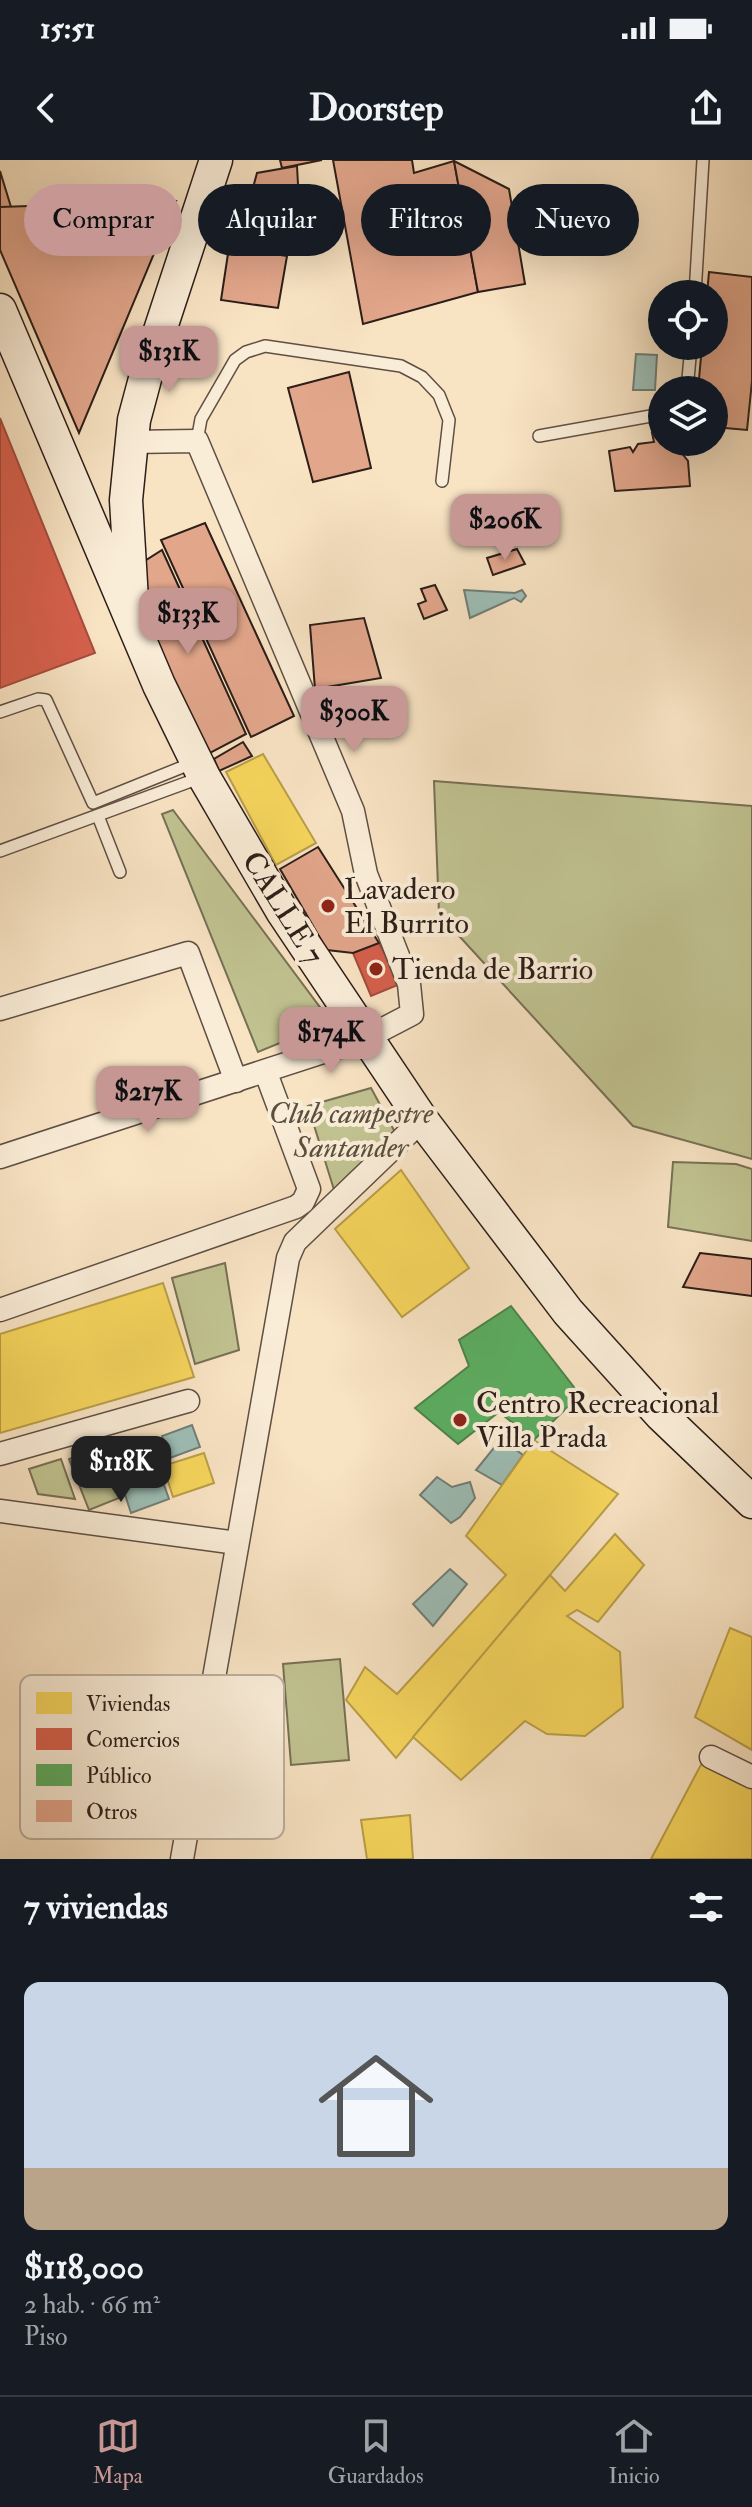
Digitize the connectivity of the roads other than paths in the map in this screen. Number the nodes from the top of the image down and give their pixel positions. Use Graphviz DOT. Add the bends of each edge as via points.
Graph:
graph roads {
  1 [pos="216,160"];
  2 [pos="703,160"];
  3 [pos="696,280"];
  4 [pos="0,310"];
  5 [pos="648,417"];
  6 [pos="539,436"];
  7 [pos="197,441"];
  8 [pos="130,442"];
  9 [pos="442,481"];
  10 [pos="135,631"];
  11 [pos="0,712"];
  12 [pos="200,769"];
  13 [pos="98,816"];
  14 [pos="0,851"];
  15 [pos="120,872"];
  16 [pos="0,1009"];
  17 [pos="366,1038"];
  18 [pos="266,1073"];
  19 [pos="236,1081"];
  20 [pos="422,1120"];
  21 [pos="0,1157"];
  22 [pos="0,1310"];
  23 [pos="188,1401"];
  24 [pos="0,1454"];
  25 [pos="752,1502"];
  26 [pos="0,1511"];
  27 [pos="237,1543"];
  28 [pos="214,1675"];
  29 [pos="711,1757"];
  30 [pos="752,1777"];
  31 [pos="185,1839"];
  32 [pos="182,1859"];
  1 -- 8 [label="street" via="149,364"];
  2 -- 3 [label="lane"];
  4 -- 10 [label="street, CALLE 7"];
  5 -- 6 [label="lane"];
  7 -- 8 [label="street"];
  7 -- 9 [label="lane" via="201,419 235,360 246,352 265,346 401,366 439,395 449,420"];
  7 -- 17 [label="street" via="353,811 366,874 409,984 412,1014"];
  8 -- 10 [label="street" via="126,532"];
  10 -- 12 [label="street, CALLE 7"];
  11 -- 12 [label="lane" via="46,700 93,803"];
  12 -- 13 [label="lane"];
  12 -- 17 [label="street, CALLE 7" via="282,911"];
  13 -- 14 [label="lane"];
  13 -- 15 [label="lane"];
  16 -- 19 [label="street" via="188,953"];
  17 -- 18 [label="street"];
  17 -- 20 [label="street, CALLE 7"];
  18 -- 19 [label="street"];
  18 -- 22 [label="street" via="309,1189 303,1202"];
  19 -- 21 [label="street"];
  20 -- 25 [label="street, CALLE 7" via="605,1356"];
  20 -- 27 [label="street" via="295,1242 288,1258"];
  23 -- 24 [label="street"];
  26 -- 27 [label="street"];
  27 -- 28 [label="street"];
  29 -- 30 [label="street"];
  31 -- 32 [label="street"];
}
